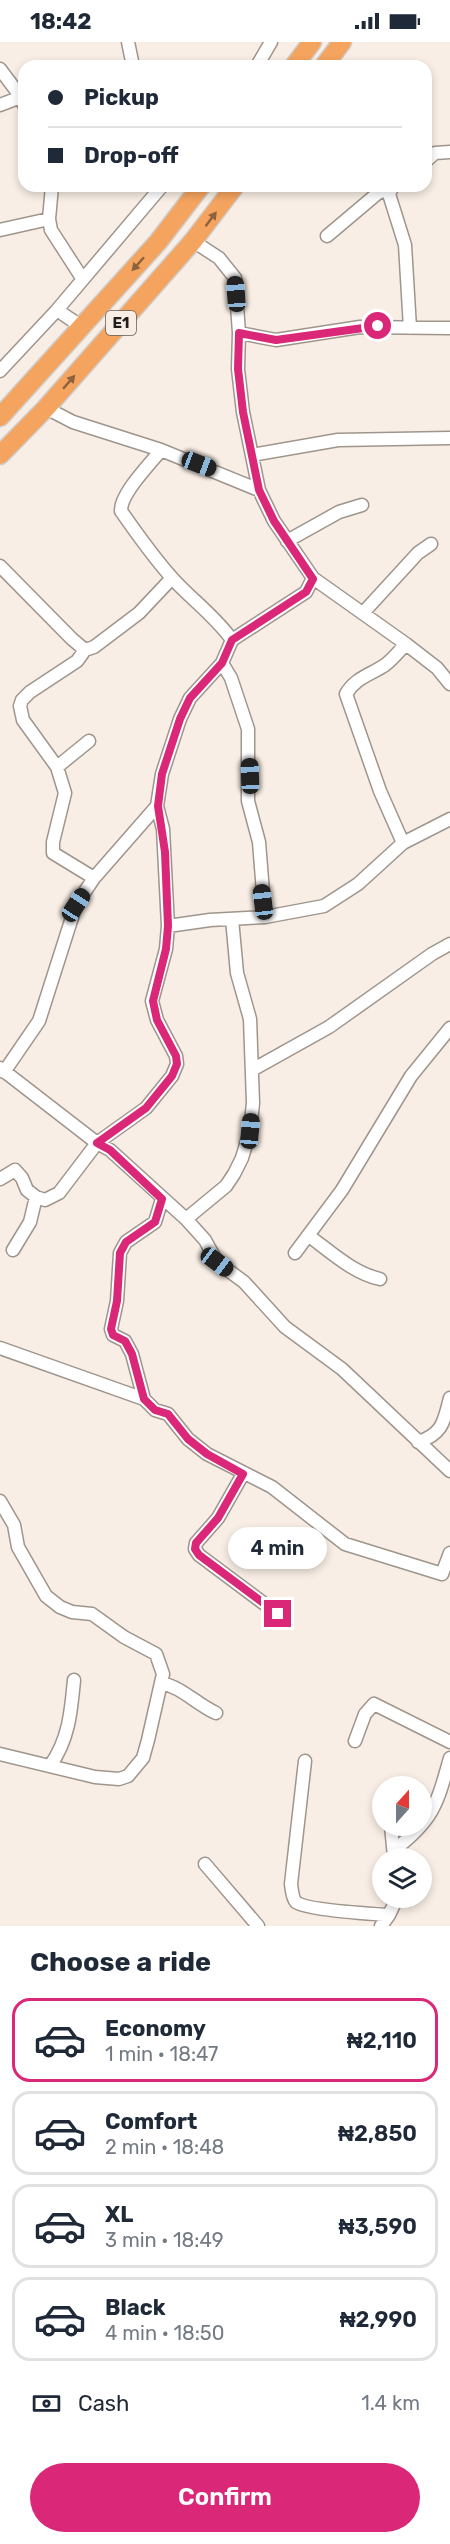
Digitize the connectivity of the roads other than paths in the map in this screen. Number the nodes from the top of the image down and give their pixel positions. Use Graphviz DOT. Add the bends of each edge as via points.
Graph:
graph roads {
  1 [pos="128,42"];
  2 [pos="271,42"];
  3 [pos="312,42"];
  4 [pos="342,42"];
  5 [pos="132,60"];
  6 [pos="260,60"];
  7 [pos="298,60"];
  8 [pos="328,60"];
  9 [pos="0,69"];
  10 [pos="18,94"];
  11 [pos="18,102"];
  12 [pos="0,105"];
  13 [pos="450,152"];
  14 [pos="432,156"];
  15 [pos="51,192"];
  16 [pos="157,192"];
  17 [pos="196,192"];
  18 [pos="230,192"];
  19 [pos="380,192"];
  20 [pos="390,192"];
  21 [pos="49,219"];
  22 [pos="0,230"];
  23 [pos="327,236"];
  24 [pos="193,241"];
  25 [pos="82,279"];
  26 [pos="57,310"];
  27 [pos="82,327"];
  28 [pos="410,328"];
  29 [pos="450,328"];
  30 [pos="239,333"];
  31 [pos="0,371"];
  32 [pos="46,408"];
  33 [pos="0,417"];
  34 [pos="450,438"];
  35 [pos="161,450"];
  36 [pos="0,455"];
  37 [pos="252,455"];
  38 [pos="259,490"];
  39 [pos="362,505"];
  40 [pos="287,541"];
  41 [pos="431,544"];
  42 [pos="0,566"];
  43 [pos="172,578"];
  44 [pos="313,579"];
  45 [pos="363,613"];
  46 [pos="232,640"];
  47 [pos="406,644"];
  48 [pos="85,650"];
  49 [pos="222,663"];
  50 [pos="450,684"];
  51 [pos="89,741"];
  52 [pos="57,767"];
  53 [pos="158,806"];
  54 [pos="450,819"];
  55 [pos="403,843"];
  56 [pos="94,878"];
  57 [pos="265,917"];
  58 [pos="232,919"];
  59 [pos="168,926"];
  60 [pos="450,944"];
  61 [pos="450,1028"];
  62 [pos="2,1070"];
  63 [pos="252,1070"];
  64 [pos="97,1143"];
  65 [pos="0,1179"];
  66 [pos="36,1197"];
  67 [pos="162,1199"];
  68 [pos="186,1219"];
  69 [pos="309,1236"];
  70 [pos="13,1250"];
  71 [pos="295,1253"];
  72 [pos="380,1280"];
  73 [pos="0,1348"];
  74 [pos="450,1398"];
  75 [pos="144,1399"];
  76 [pos="418,1442"];
  77 [pos="450,1472"];
  78 [pos="243,1474"];
  79 [pos="0,1501"];
  80 [pos="450,1552"];
  81 [pos="278,1614"];
  82 [pos="74,1680"];
  83 [pos="161,1683"];
  84 [pos="216,1713"];
  85 [pos="355,1741"];
  86 [pos="450,1742"];
  87 [pos="0,1754"];
  88 [pos="450,1758"];
  89 [pos="305,1761"];
  90 [pos="50,1766"];
  91 [pos="400,1848"];
  92 [pos="205,1864"];
  93 [pos="393,1908"];
  94 [pos="389,1916"];
  95 [pos="258,1926"];
  96 [pos="381,1926"];
  1 -- 5 [label="street"];
  2 -- 6 [label="street"];
  3 -- 7 [label="highway"];
  4 -- 8 [label="highway"];
  9 -- 10 [label="street"];
  11 -- 12 [label="street"];
  13 -- 14 [label="street"];
  15 -- 21 [label="street"];
  16 -- 25 [label="street"];
  17 -- 27 [label="highway, E1, one-way" via="158,242"];
  24 -- 18 [label="highway, E1, one-way"];
  19 -- 23 [label="street"];
  20 -- 28 [label="street" via="405,245"];
  21 -- 22 [label="street"];
  21 -- 25 [label="street" via="58,243"];
  24 -- 30 [label="street" via="219,258 234,278"];
  32 -- 24 [label="highway, E1, one-way"];
  25 -- 26 [label="street"];
  26 -- 27 [label="street"];
  26 -- 31 [label="street"];
  27 -- 33 [label="highway, E1"];
  28 -- 29 [label="street"];
  28 -- 30 [label="street" via="360,327 276,340"];
  30 -- 37 [label="street" via="238,369"];
  32 -- 35 [label="street" via="73,422"];
  32 -- 36 [label="highway, E1"];
  34 -- 37 [label="street" via="338,440"];
  35 -- 38 [label="street"];
  35 -- 43 [label="street" via="120,503 121,511"];
  37 -- 38 [label="street"];
  38 -- 40 [label="street"];
  39 -- 40 [label="street" via="339,512"];
  40 -- 44 [label="street"];
  41 -- 45 [label="street"];
  42 -- 48 [label="street"];
  43 -- 46 [label="street" via="219,621"];
  43 -- 48 [label="street" via="139,613"];
  44 -- 45 [label="street"];
  44 -- 46 [label="street" via="306,592"];
  45 -- 47 [label="street"];
  46 -- 49 [label="street"];
  47 -- 50 [label="street" via="437,668"];
  47 -- 55 [label="street" via="385,664 362,676 346,694"];
  48 -- 52 [label="street" via="77,661 30,692 20,706 23,720"];
  49 -- 53 [label="street" via="190,698 180,719 162,774"];
  49 -- 57 [label="street" via="248,729 248,801 259,842"];
  51 -- 52 [label="street"];
  52 -- 56 [label="street" via="65,793 53,854"];
  53 -- 56 [label="street"];
  53 -- 59 [label="street" via="165,852"];
  54 -- 55 [label="street"];
  55 -- 57 [label="street" via="344,895 324,906"];
  56 -- 62 [label="street" via="70,920 39,1021"];
  57 -- 58 [label="street"];
  58 -- 59 [label="street"];
  58 -- 63 [label="street" via="237,973 250,1018"];
  59 -- 64 [label="street" via="153,1001 157,1020 177,1064 146,1108"];
  60 -- 63 [label="street" via="329,1027"];
  61 -- 69 [label="street" via="411,1076 342,1190"];
  62 -- 64 [label="street"];
  63 -- 68 [label="street" via="250,1131 242,1158 226,1186"];
  64 -- 66 [label="street" via="59,1193 45,1200"];
  64 -- 67 [label="street" via="110,1150"];
  65 -- 66 [label="street" via="15,1170"];
  66 -- 70 [label="street" via="30,1222"];
  67 -- 68 [label="street"];
  67 -- 75 [label="street" via="155,1222 126,1242 120,1253 111,1329 113,1335 125,1341 132,1354"];
  68 -- 76 [label="street" via="205,1240 217,1262 244,1282 285,1327 342,1369"];
  69 -- 71 [label="street"];
  69 -- 72 [label="street" via="351,1266"];
  73 -- 75 [label="street"];
  74 -- 76 [label="street" via="446,1416 433,1438"];
  75 -- 78 [label="street" via="155,1410 168,1414 188,1439"];
  76 -- 77 [label="street"];
  78 -- 80 [label="street" via="272,1487 345,1544 442,1574"];
  78 -- 81 [label="street" via="195,1549"];
  79 -- 83 [label="street" via="14,1525 18,1547 46,1596 66,1610 92,1614 156,1654 163,1670"];
  82 -- 90 [label="street" via="70,1725"];
  83 -- 84 [label="street"];
  83 -- 90 [label="street" via="143,1758 128,1776 94,1777"];
  85 -- 86 [label="street" via="365,1714 374,1704"];
  87 -- 90 [label="street"];
  88 -- 91 [label="street" via="437,1803 428,1819"];
  89 -- 94 [label="street" via="291,1884 293,1899 310,1906"];
  92 -- 95 [label="street"];
  93 -- 94 [label="street"];
  94 -- 96 [label="street"];
}
